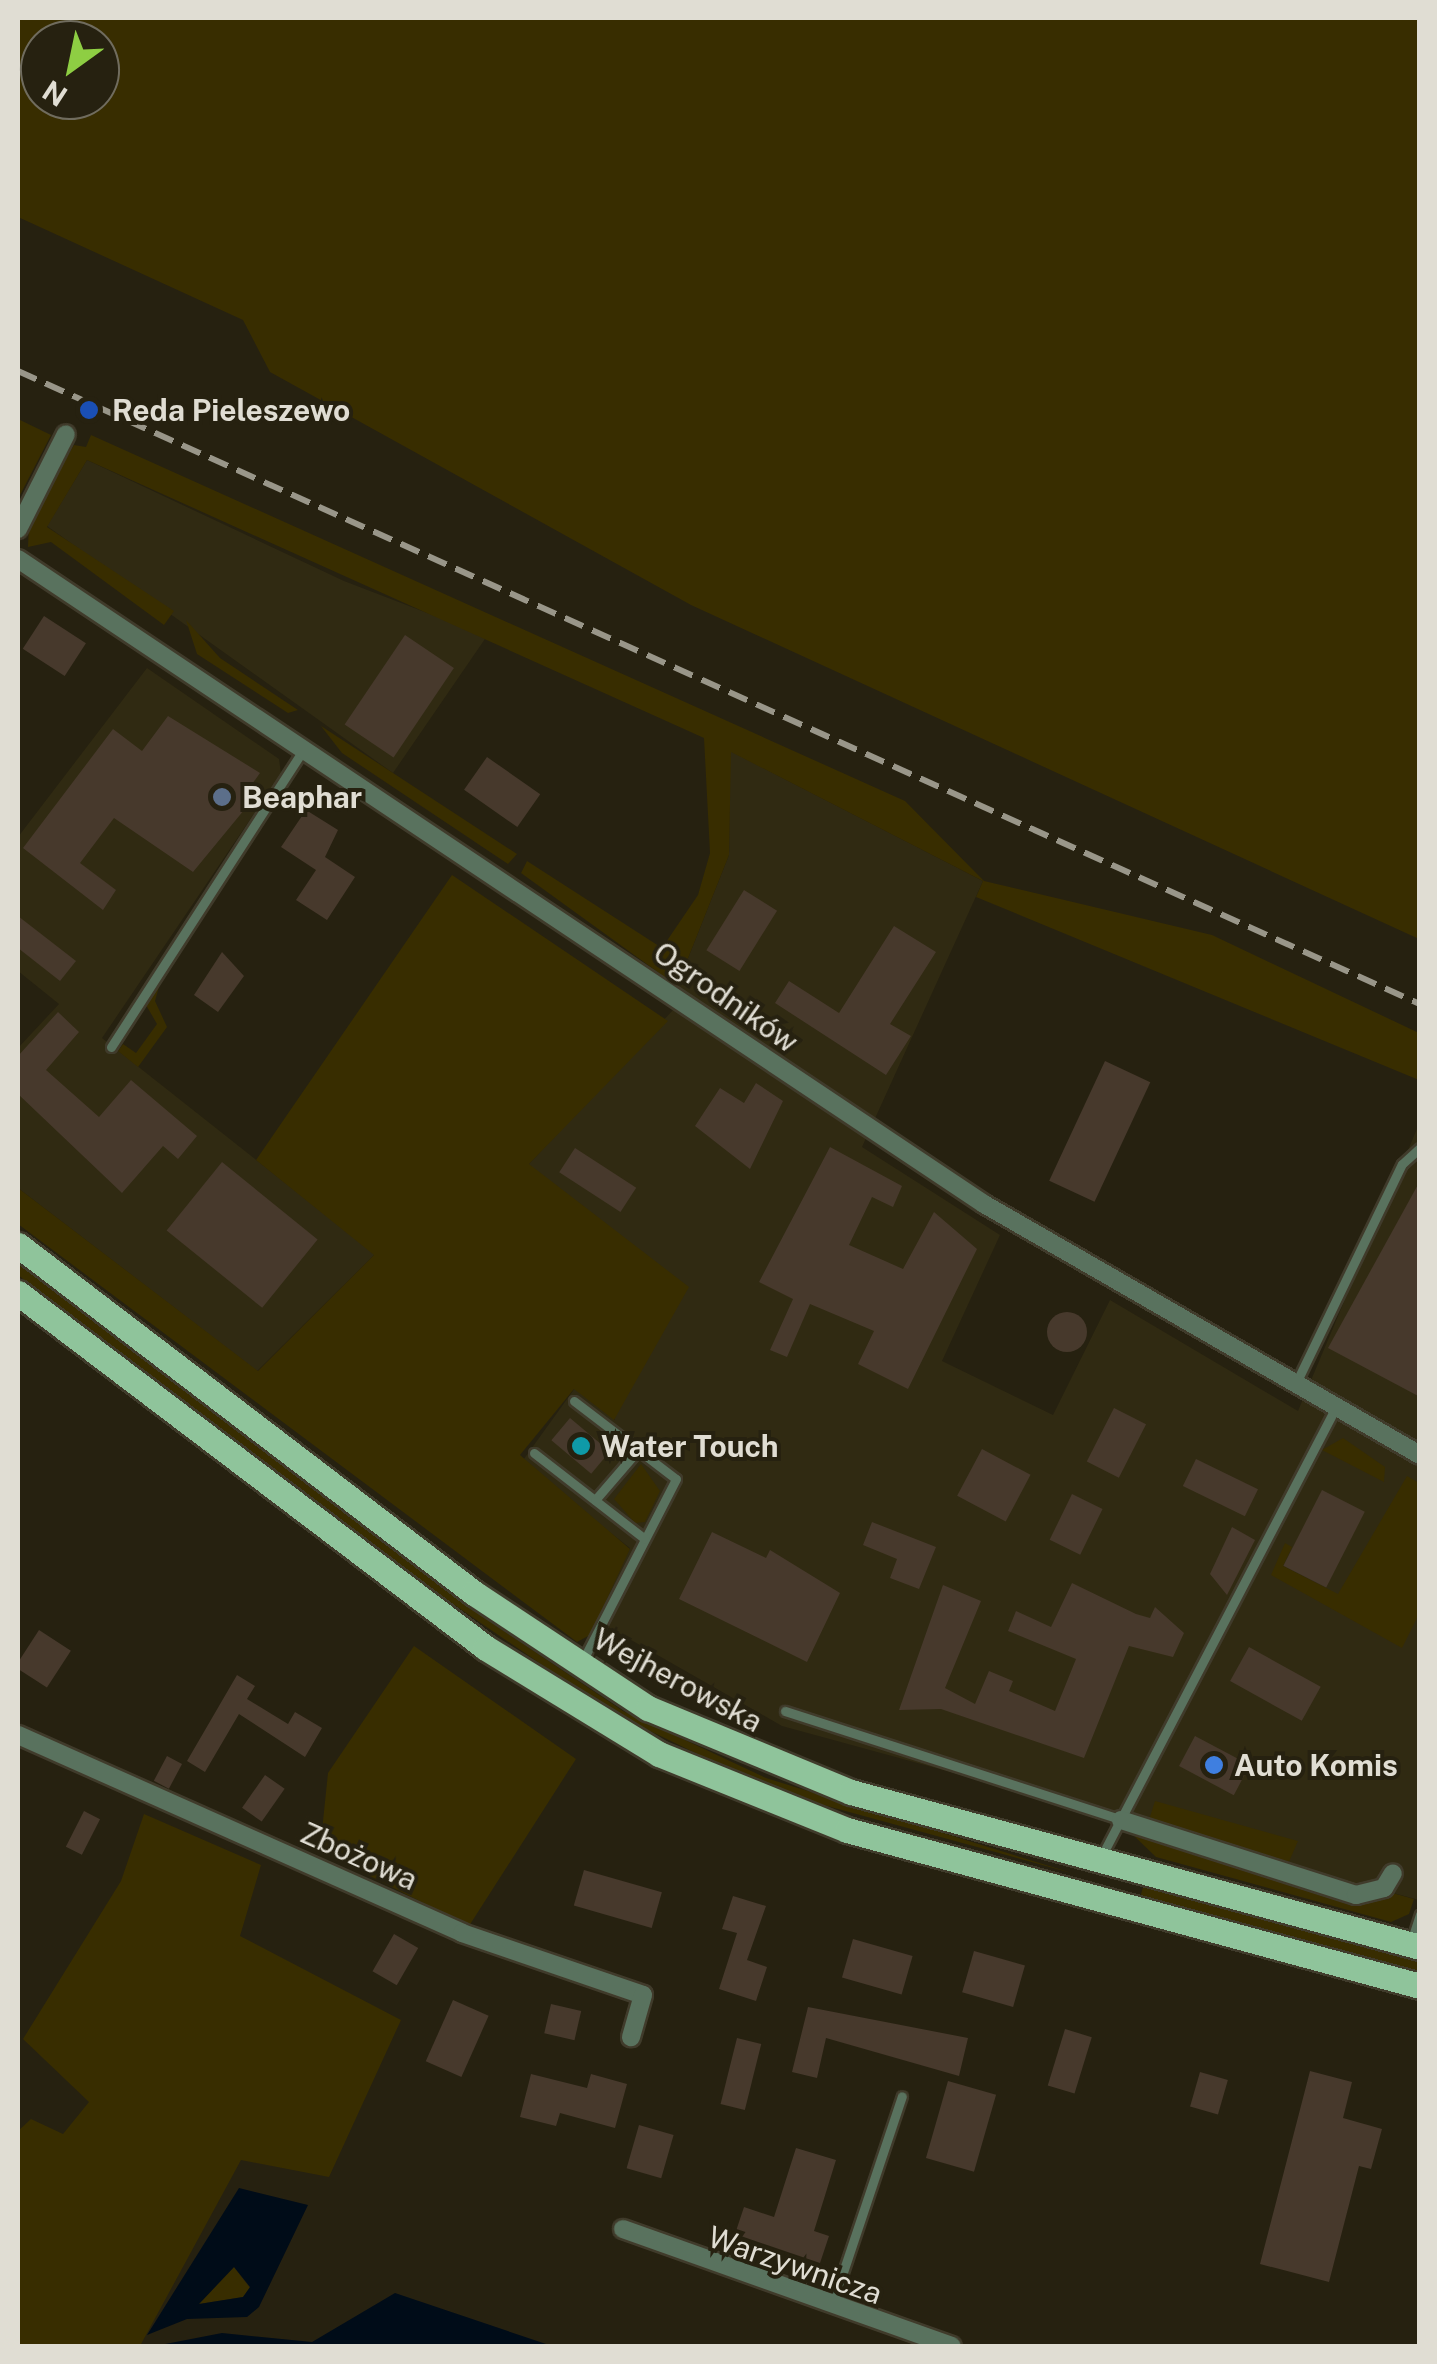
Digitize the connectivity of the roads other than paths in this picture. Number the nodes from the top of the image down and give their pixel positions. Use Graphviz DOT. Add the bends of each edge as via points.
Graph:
graph roads {
  1 [pos="66,434"];
  2 [pos="18,529"];
  3 [pos="18,560"];
  4 [pos="305,747"];
  5 [pos="110,1046"];
  6 [pos="1420,1148"];
  7 [pos="18,1244"];
  8 [pos="18,1293"];
  9 [pos="1294,1386"];
  10 [pos="574,1401"];
  11 [pos="1335,1410"];
  12 [pos="638,1450"];
  13 [pos="534,1453"];
  14 [pos="1420,1455"];
  15 [pos="595,1500"];
  16 [pos="645,1539"];
  17 [pos="580,1667"];
  18 [pos="785,1711"];
  19 [pos="18,1735"];
  20 [pos="1121,1820"];
  21 [pos="1100,1860"];
  22 [pos="1393,1873"];
  23 [pos="1420,1914"];
  24 [pos="1415,1946"];
  25 [pos="1420,1986"];
  26 [pos="631,2037"];
  27 [pos="902,2096"];
  28 [pos="623,2229"];
  29 [pos="832,2305"];
  30 [pos="952,2346"];
  1 -- 2 [label="street"];
  3 -- 4 [label="street, Ogrodników"];
  4 -- 5 [label="lane"];
  4 -- 9 [label="street, Ogrodników" via="875,1134"];
  6 -- 9 [label="lane" via="1402,1164"];
  7 -- 17 [label="main road, Wejherowska"];
  8 -- 25 [label="main road" via="473,1639 659,1754 847,1830"];
  9 -- 11 [label="street, Ogrodników"];
  10 -- 12 [label="lane"];
  11 -- 14 [label="street, Ogrodników"];
  11 -- 20 [label="lane"];
  12 -- 15 [label="lane"];
  12 -- 16 [label="lane" via="676,1479"];
  13 -- 15 [label="lane"];
  15 -- 16 [label="lane"];
  16 -- 17 [label="lane"];
  17 -- 21 [label="main road, Wejherowska" via="739,1751"];
  18 -- 20 [label="lane"];
  19 -- 26 [label="street, Zbożowa" via="462,1933 643,1995"];
  20 -- 21 [label="lane"];
  20 -- 22 [label="street" via="1356,1895 1384,1888"];
  21 -- 24 [label="main road, Wejherowska"];
  23 -- 24 [label="lane"];
  27 -- 29 [label="lane"];
  28 -- 29 [label="street, Warzywnicza"];
  29 -- 30 [label="street, Warzywnicza"];
}
